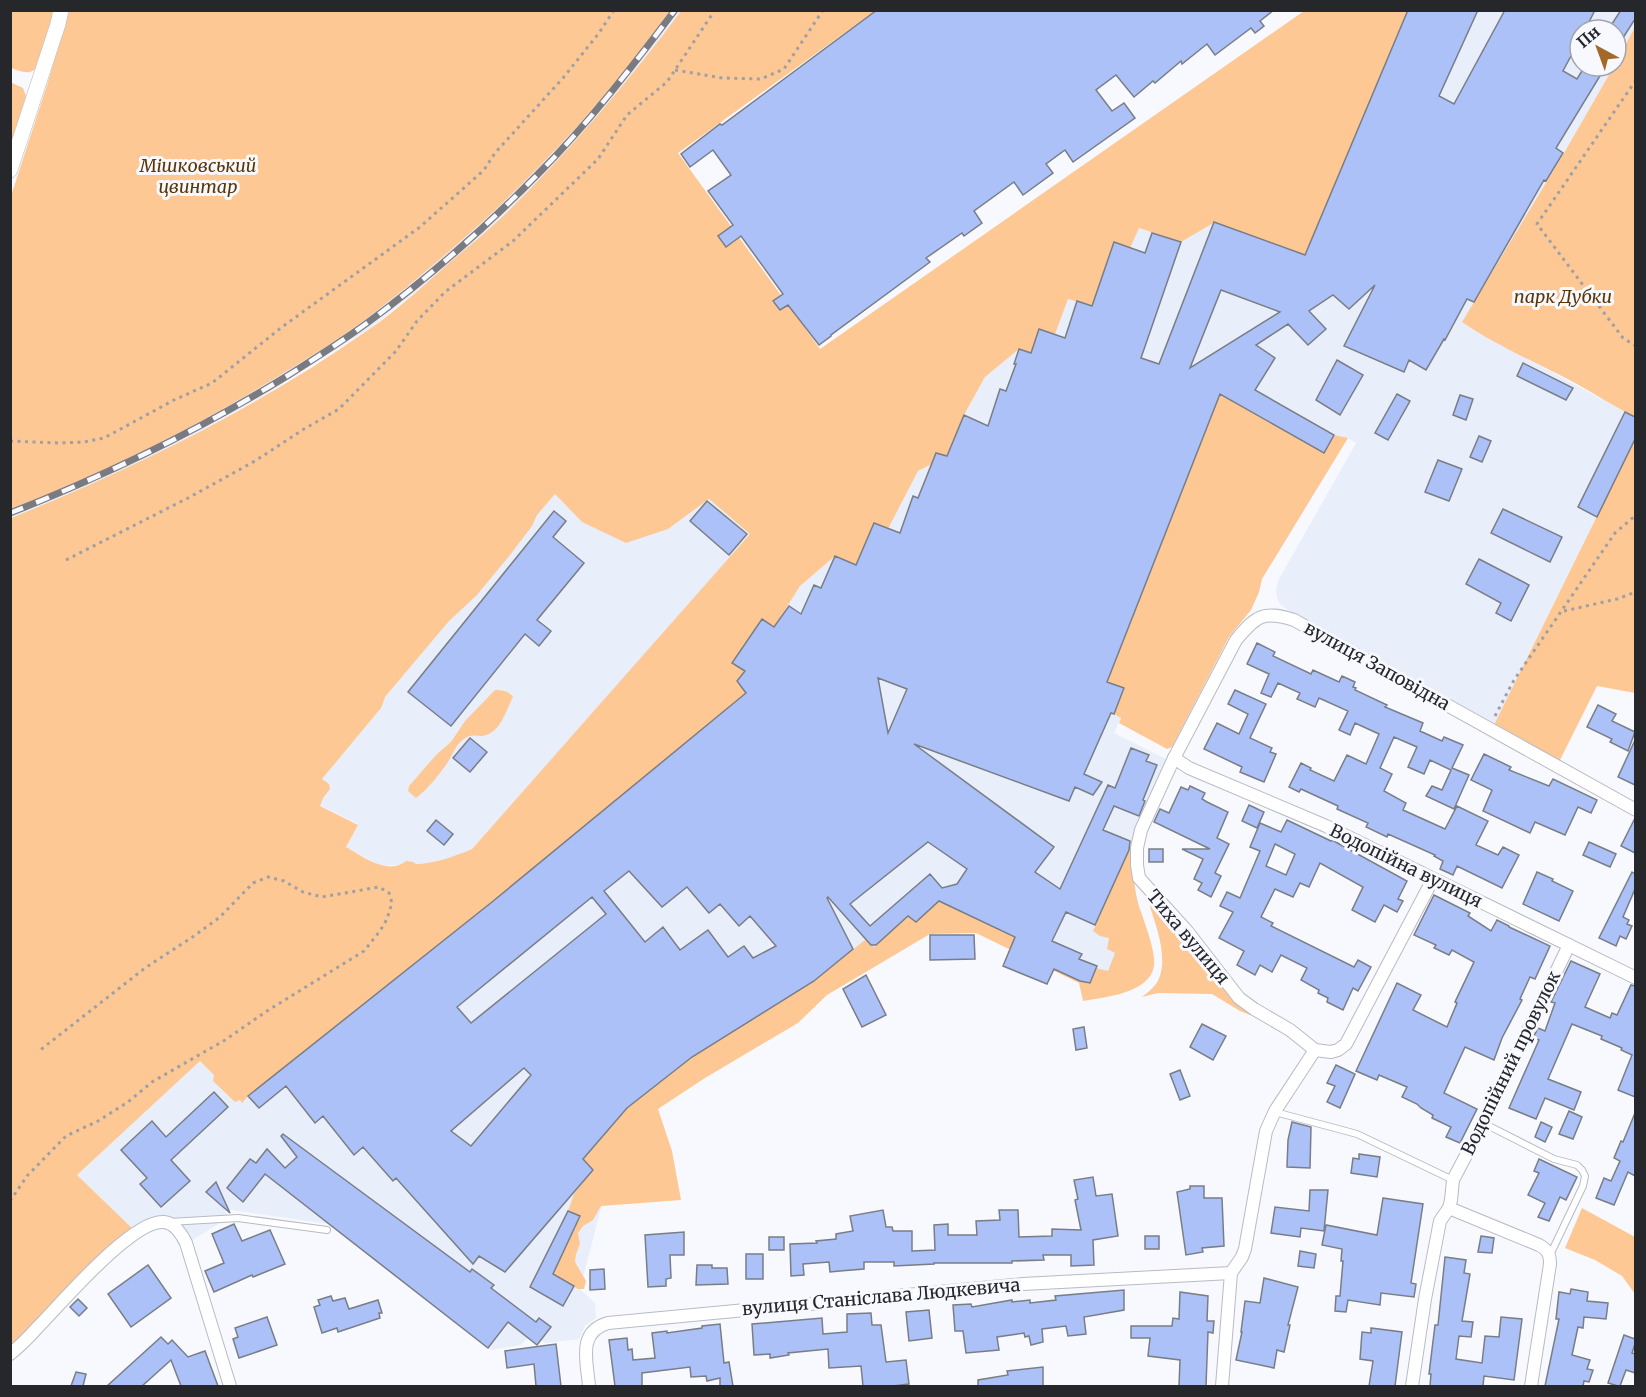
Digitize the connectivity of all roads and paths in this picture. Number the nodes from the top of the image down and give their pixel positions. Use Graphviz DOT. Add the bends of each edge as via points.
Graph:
graph roads {
  1 [pos="61,10"];
  2 [pos="614,10"];
  3 [pos="715,10"];
  4 [pos="823,10"];
  5 [pos="675,70"];
  6 [pos="1635,80"];
  7 [pos="10,170"];
  8 [pos="1635,346"];
  9 [pos="10,441"];
  10 [pos="1635,514"];
  11 [pos="66,560"];
  12 [pos="1635,592"];
  13 [pos="1562,612"];
  14 [pos="1488,729"];
  15 [pos="1174,758"];
  16 [pos="1635,810"];
  17 [pos="1433,879"];
  18 [pos="1569,945"];
  19 [pos="1635,978"];
  20 [pos="1315,1050"];
  21 [pos="39,1051"];
  22 [pos="1275,1111"];
  23 [pos="1483,1123"];
  24 [pos="1453,1180"];
  25 [pos="10,1201"];
  26 [pos="1449,1208"];
  27 [pos="165,1222"];
  28 [pos="327,1230"];
  29 [pos="1548,1252"];
  30 [pos="1231,1273"];
  31 [pos="10,1354"];
  32 [pos="230,1386"];
  33 [pos="589,1386"];
  34 [pos="1222,1386"];
  35 [pos="1412,1386"];
  36 [pos="1531,1386"];
  1 -- 7 [label="street"];
  2 -- 9 [label="path" via="570,69 484,170 420,227 212,383 104,438 58,443"];
  3 -- 5 [label="path"];
  4 -- 5 [label="path" via="784,69 761,79 722,78"];
  5 -- 11 [label="path" via="667,82 627,116 598,159 513,241 445,292 417,321 396,351 339,409 189,498"];
  6 -- 8 [label="path" via="1538,224 1623,338"];
  10 -- 13 [label="path" via="1615,533"];
  12 -- 13 [label="path"];
  13 -- 14 [label="path" via="1514,680"];
  14 -- 15 [label="street, вулиця Заповідна" via="1294,620 1265,615 1236,640"];
  14 -- 16 [label="street, вулиця Заповідна"];
  15 -- 17 [label="street, Водопійна вулиця"];
  15 -- 20 [label="street, Тиха вулиця" via="1141,830 1137,848 1139,878 1172,912 1239,998"];
  17 -- 18 [label="street, Водопійна вулиця"];
  17 -- 20 [label="street" via="1346,1044 1331,1052"];
  18 -- 19 [label="street, Водопійна вулиця"];
  18 -- 23 [label="street, Водопійний провулок"];
  20 -- 22 [label="street"];
  21 -- 25 [label="path" via="145,968 220,917 253,883 268,878 284,880 303,892 322,897 379,887 389,893 392,903 387,919 364,951 161,1076 98,1121 66,1136 27,1176"];
  22 -- 24 [label="lane" via="1357,1134"];
  22 -- 30 [label="street" via="1266,1131 1245,1249"];
  23 -- 24 [label="street, Водопійний провулок"];
  23 -- 29 [label="lane" via="1582,1170 1583,1186"];
  24 -- 26 [label="street, Водопійний провулок"];
  26 -- 29 [label="street"];
  26 -- 35 [label="street, Водопійний провулок" via="1440,1221"];
  27 -- 28 [label="lane" via="238,1218"];
  27 -- 31 [label="street" via="154,1223 128,1237"];
  27 -- 32 [label="street" via="174,1226 186,1243"];
  29 -- 36 [label="street" via="1550,1264"];
  30 -- 33 [label="street, вулиця Станіслава Людкевича" via="1023,1284 608,1323 598,1326 588,1338"];
  30 -- 34 [label="street"];
}
